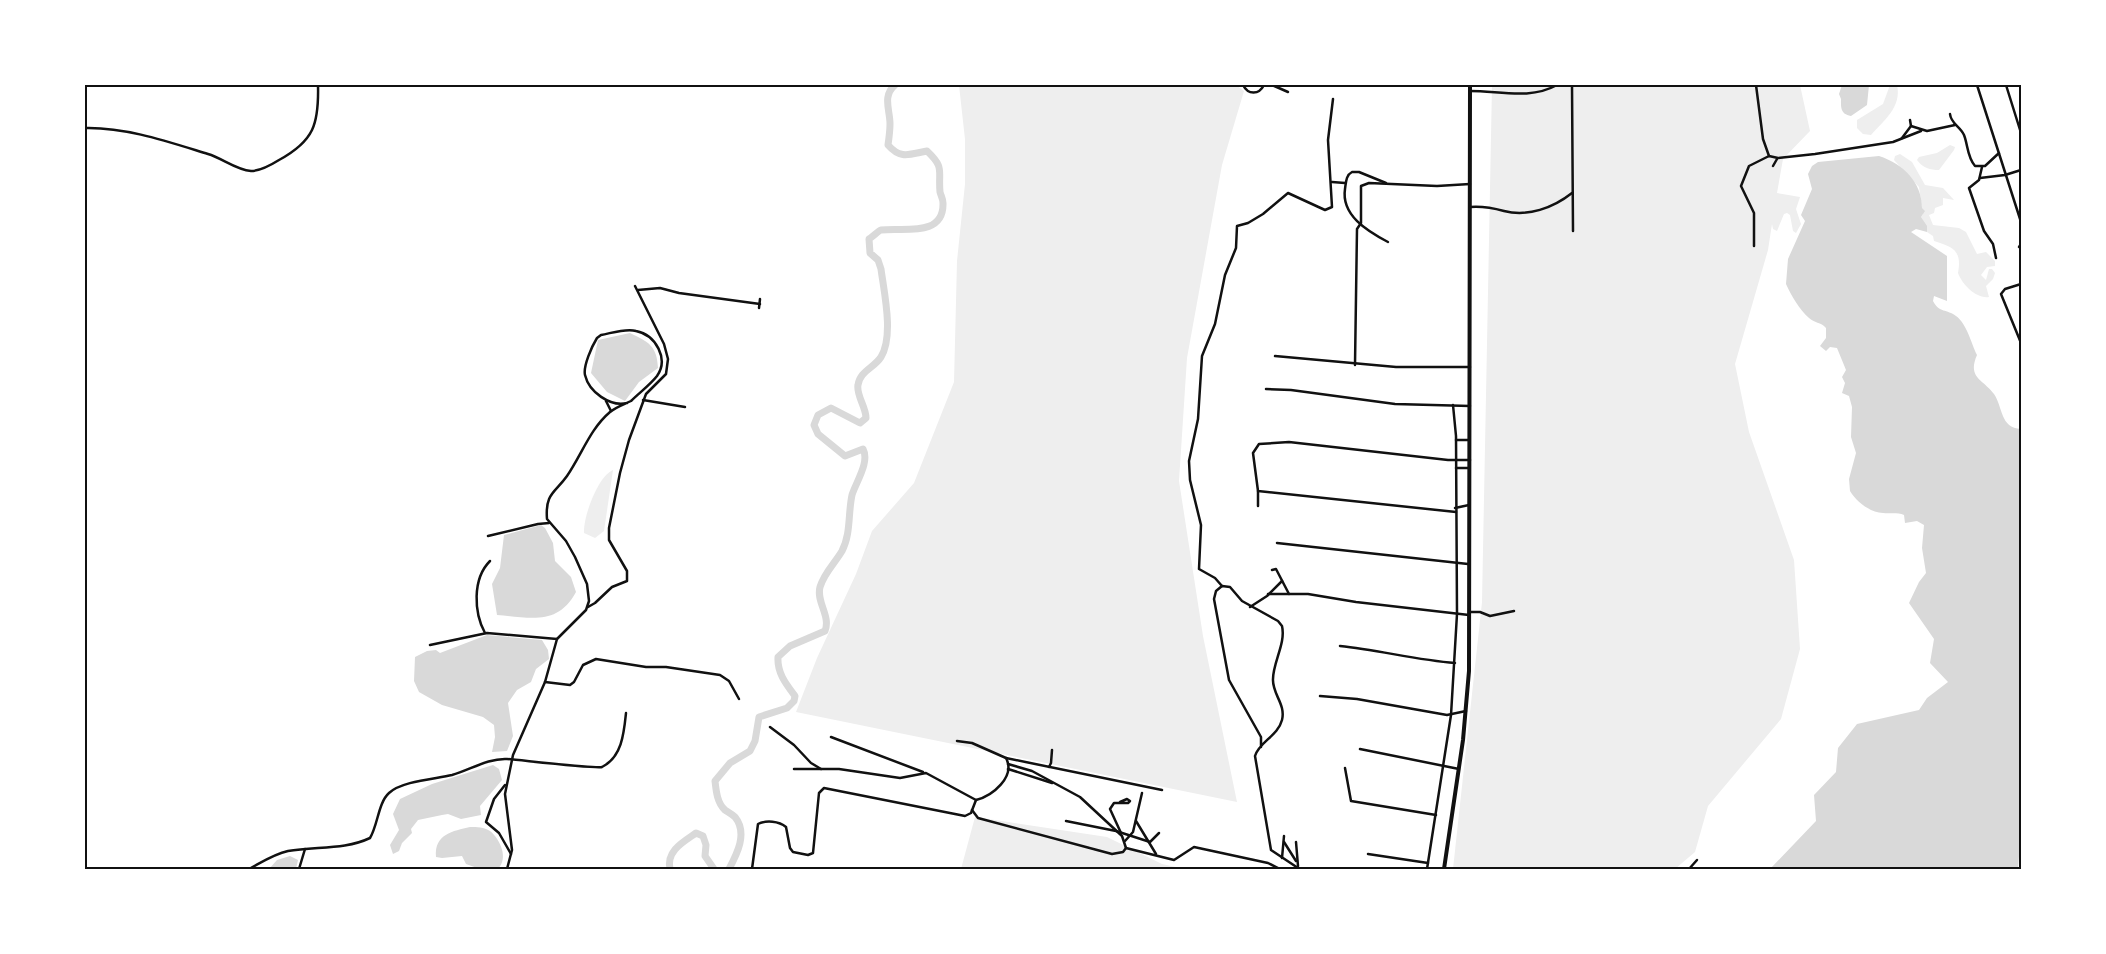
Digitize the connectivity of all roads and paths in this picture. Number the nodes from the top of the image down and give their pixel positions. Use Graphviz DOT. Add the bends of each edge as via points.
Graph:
graph roads {
  1 [pos="318,85"];
  2 [pos="1243,85"];
  3 [pos="1264,85"];
  4 [pos="1272,85"];
  5 [pos="1470,85"];
  6 [pos="1557,85"];
  7 [pos="1572,85"];
  8 [pos="1756,85"];
  9 [pos="1977,85"];
  10 [pos="2006,85"];
  11 [pos="1288,92"];
  12 [pos="1470,92"];
  13 [pos="1333,99"];
  14 [pos="1950,114"];
  15 [pos="1910,120"];
  16 [pos="1955,125"];
  17 [pos="1912,126"];
  18 [pos="85,128"];
  19 [pos="1920,130"];
  20 [pos="2021,134"];
  21 [pos="1901,140"];
  22 [pos="1999,153"];
  23 [pos="1769,156"];
  24 [pos="1778,158"];
  25 [pos="1773,166"];
  26 [pos="1982,167"];
  27 [pos="2021,170"];
  28 [pos="2006,175"];
  29 [pos="1980,178"];
  30 [pos="1332,182"];
  31 [pos="1346,183"];
  32 [pos="1387,184"];
  33 [pos="1470,184"];
  34 [pos="1572,193"];
  35 [pos="1470,206"];
  36 [pos="2021,222"];
  37 [pos="1360,223"];
  38 [pos="1573,231"];
  39 [pos="1388,242"];
  40 [pos="1754,246"];
  41 [pos="1996,258"];
  42 [pos="2021,284"];
  43 [pos="635,286"];
  44 [pos="637,290"];
  45 [pos="760,299"];
  46 [pos="760,304"];
  47 [pos="759,308"];
  48 [pos="2021,343"];
  49 [pos="1275,356"];
  50 [pos="1356,365"];
  51 [pos="1470,367"];
  52 [pos="1266,390"];
  53 [pos="606,400"];
  54 [pos="643,400"];
  55 [pos="626,403"];
  56 [pos="1453,405"];
  57 [pos="1470,406"];
  58 [pos="685,407"];
  59 [pos="611,411"];
  60 [pos="1456,440"];
  61 [pos="1470,440"];
  62 [pos="1456,460"];
  63 [pos="1470,460"];
  64 [pos="1456,468"];
  65 [pos="1470,468"];
  66 [pos="1258,491"];
  67 [pos="1470,505"];
  68 [pos="1258,506"];
  69 [pos="1456,510"];
  70 [pos="549,523"];
  71 [pos="488,536"];
  72 [pos="1277,543"];
  73 [pos="490,561"];
  74 [pos="1456,563"];
  75 [pos="1470,564"];
  76 [pos="1272,570"];
  77 [pos="1282,581"];
  78 [pos="1222,586"];
  79 [pos="1268,594"];
  80 [pos="1289,594"];
  81 [pos="588,607"];
  82 [pos="1250,607"];
  83 [pos="1514,611"];
  84 [pos="1470,613"];
  85 [pos="1457,614"];
  86 [pos="485,633"];
  87 [pos="557,639"];
  88 [pos="430,645"];
  89 [pos="1340,646"];
  90 [pos="1455,664"];
  91 [pos="545,682"];
  92 [pos="1320,696"];
  93 [pos="739,699"];
  94 [pos="1466,711"];
  95 [pos="626,713"];
  96 [pos="1451,715"];
  97 [pos="770,727"];
  98 [pos="831,736"];
  99 [pos="957,741"];
  100 [pos="1261,747"];
  101 [pos="1360,749"];
  102 [pos="1052,750"];
  103 [pos="1006,758"];
  104 [pos="512,760"];
  105 [pos="1008,764"];
  106 [pos="1444,766"];
  107 [pos="1049,767"];
  108 [pos="1345,768"];
  109 [pos="794,769"];
  110 [pos="823,769"];
  111 [pos="1008,769"];
  112 [pos="1459,769"];
  113 [pos="1015,772"];
  114 [pos="924,773"];
  115 [pos="1007,776"];
  116 [pos="1053,783"];
  117 [pos="506,784"];
  118 [pos="1162,790"];
  119 [pos="1142,793"];
  120 [pos="976,800"];
  121 [pos="1120,802"];
  122 [pos="972,810"];
  123 [pos="1436,815"];
  124 [pos="1066,821"];
  125 [pos="1136,821"];
  126 [pos="1116,831"];
  127 [pos="1121,833"];
  128 [pos="1159,834"];
  129 [pos="1130,836"];
  130 [pos="1284,836"];
  131 [pos="1125,841"];
  132 [pos="1150,842"];
  133 [pos="1284,842"];
  134 [pos="1296,842"];
  135 [pos="1126,848"];
  136 [pos="305,849"];
  137 [pos="512,854"];
  138 [pos="1156,854"];
  139 [pos="1368,854"];
  140 [pos="1282,858"];
  141 [pos="1698,860"];
  142 [pos="1297,862"];
  143 [pos="1428,862"];
  144 [pos="1296,868"];
  145 [pos="249,869"];
  146 [pos="299,869"];
  147 [pos="507,869"];
  148 [pos="752,869"];
  149 [pos="1280,869"];
  150 [pos="1290,869"];
  151 [pos="1303,869"];
  152 [pos="1427,869"];
  153 [pos="1444,869"];
  154 [pos="1689,869"];
  1 -- 18 [label="street" via="317,118 310,137 290,154 257,170 245,170 164,140"];
  2 -- 3 [label="street" via="1255,93"];
  4 -- 11 [label="street"];
  5 -- 12 [label="highway"];
  6 -- 12 [label="street" via="1543,93 1529,95"];
  7 -- 34 [label="street"];
  8 -- 23 [label="street" via="1762,133"];
  9 -- 22 [label="street"];
  10 -- 20 [label="street"];
  12 -- 33 [label="highway"];
  13 -- 30 [label="street" via="1328,140"];
  14 -- 16 [label="street"];
  15 -- 17 [label="street"];
  16 -- 19 [label="street"];
  16 -- 26 [label="street" via="1963,133 1972,162"];
  17 -- 19 [label="street"];
  17 -- 21 [label="street"];
  19 -- 21 [label="street"];
  21 -- 24 [label="street"];
  22 -- 26 [label="street"];
  22 -- 28 [label="street"];
  23 -- 24 [label="street"];
  23 -- 40 [label="street" via="1748,166 1741,186 1754,213"];
  24 -- 25 [label="street"];
  26 -- 29 [label="street"];
  27 -- 28 [label="street"];
  28 -- 29 [label="street"];
  28 -- 36 [label="street"];
  29 -- 41 [label="street" via="1969,188"];
  30 -- 31 [label="street"];
  30 -- 78 [label="street" via="1330,209 1288,193 1264,214 1236,228 1236,248 1225,275 1215,324 1202,356 1198,419 1189,461 1190,480 1201,525 1199,569"];
  31 -- 32 [label="street" via="1349,173 1355,171"];
  31 -- 37 [label="street" via="1345,207"];
  32 -- 33 [label="street"];
  32 -- 37 [label="street" via="1367,183 1361,186"];
  33 -- 35 [label="highway"];
  34 -- 35 [label="street" via="1535,212 1514,213"];
  34 -- 38 [label="street"];
  35 -- 51 [label="highway"];
  37 -- 39 [label="street"];
  37 -- 50 [label="street" via="1357,229"];
  42 -- 48 [label="street" via="2005,289 2001,294"];
  43 -- 44 [label="street"];
  44 -- 46 [label="street" via="660,288"];
  44 -- 54 [label="street" via="668,358 666,374"];
  45 -- 46 [label="street"];
  46 -- 47 [label="street"];
  49 -- 50 [label="street"];
  50 -- 51 [label="street"];
  51 -- 57 [label="highway"];
  52 -- 56 [label="street" via="1291,390 1395,404"];
  53 -- 55 [label="street"];
  53 -- 55 [label="street" via="594,392 585,375 593,346 601,335 633,330 651,338 662,363 657,376"];
  53 -- 59 [label="street"];
  54 -- 58 [label="street"];
  54 -- 81 [label="street" via="622,464 609,534 628,578 626,583 612,587"];
  55 -- 59 [label="street"];
  56 -- 57 [label="street"];
  56 -- 60 [label="street"];
  57 -- 61 [label="highway"];
  59 -- 70 [label="street" via="588,439 566,477 553,490 546,515"];
  60 -- 61 [label="street"];
  60 -- 62 [label="street"];
  61 -- 63 [label="highway"];
  62 -- 63 [label="street"];
  62 -- 64 [label="street"];
  62 -- 66 [label="street" via="1296,443 1263,443 1255,448 1254,453"];
  63 -- 65 [label="highway"];
  64 -- 65 [label="street"];
  64 -- 69 [label="street"];
  65 -- 67 [label="highway"];
  66 -- 68 [label="street"];
  66 -- 69 [label="street"];
  67 -- 69 [label="street"];
  67 -- 75 [label="highway"];
  69 -- 74 [label="street"];
  70 -- 71 [label="street"];
  70 -- 81 [label="street" via="566,541 582,573"];
  72 -- 74 [label="street"];
  73 -- 86 [label="street" via="478,580 477,589 478,609"];
  74 -- 75 [label="street"];
  74 -- 85 [label="street"];
  75 -- 84 [label="highway"];
  76 -- 77 [label="street" via="1276,569"];
  77 -- 79 [label="street"];
  77 -- 80 [label="street"];
  78 -- 82 [label="street" via="1232,588"];
  78 -- 100 [label="street" via="1216,590 1214,599 1226,668 1232,688 1261,737"];
  79 -- 80 [label="street"];
  79 -- 82 [label="street"];
  80 -- 85 [label="street" via="1314,594"];
  81 -- 87 [label="street"];
  82 -- 100 [label="street" via="1278,622 1283,630 1272,679 1283,707 1282,720 1276,732"];
  83 -- 84 [label="street" via="1490,616"];
  84 -- 85 [label="street"];
  84 -- 94 [label="highway"];
  85 -- 90 [label="street"];
  86 -- 87 [label="street"];
  86 -- 88 [label="street"];
  87 -- 91 [label="street"];
  89 -- 90 [label="street"];
  90 -- 96 [label="street"];
  91 -- 93 [label="street" via="570,685 583,665 596,660 646,667 666,666 720,675 729,681"];
  91 -- 104 [label="street"];
  92 -- 96 [label="street" via="1357,698"];
  94 -- 96 [label="street"];
  94 -- 112 [label="highway"];
  95 -- 104 [label="street" via="622,744 603,766 593,769"];
  96 -- 106 [label="street"];
  97 -- 110 [label="street" via="811,763"];
  98 -- 114 [label="street"];
  99 -- 103 [label="street" via="972,743"];
  100 -- 140 [label="street" via="1255,756 1270,850"];
  101 -- 106 [label="street"];
  102 -- 107 [label="street"];
  103 -- 105 [label="street"];
  103 -- 107 [label="street"];
  104 -- 117 [label="street"];
  104 -- 136 [label="street" via="497,760 400,787 384,800 370,838 338,846"];
  105 -- 111 [label="street"];
  105 -- 116 [label="street" via="1032,771"];
  106 -- 112 [label="street"];
  106 -- 123 [label="street"];
  107 -- 118 [label="street"];
  108 -- 123 [label="street" via="1351,801"];
  109 -- 110 [label="street"];
  110 -- 114 [label="street" via="900,778"];
  111 -- 113 [label="street"];
  111 -- 115 [label="street"];
  112 -- 153 [label="highway"];
  113 -- 115 [label="street"];
  113 -- 116 [label="street"];
  114 -- 120 [label="street"];
  115 -- 120 [label="street" via="1001,785"];
  116 -- 126 [label="street" via="1080,797"];
  117 -- 137 [label="street"];
  117 -- 137 [label="street" via="494,799 486,822 499,833"];
  119 -- 125 [label="street"];
  120 -- 122 [label="street"];
  121 -- 127 [label="street" via="1114,803 1110,809"];
  122 -- 135 [label="street" via="978,818 1107,853 1119,854"];
  122 -- 148 [label="street" via="965,816 824,788 819,793 813,853 792,852 786,827 780,823 764,822 758,824 756,831"];
  123 -- 143 [label="street"];
  124 -- 126 [label="street"];
  125 -- 129 [label="street"];
  125 -- 132 [label="street"];
  126 -- 127 [label="street"];
  126 -- 131 [label="street"];
  127 -- 129 [label="street"];
  128 -- 132 [label="street"];
  129 -- 131 [label="street"];
  129 -- 132 [label="street"];
  130 -- 133 [label="street"];
  131 -- 135 [label="street"];
  132 -- 138 [label="street"];
  133 -- 140 [label="street"];
  133 -- 142 [label="street"];
  134 -- 142 [label="street"];
  135 -- 138 [label="street"];
  136 -- 145 [label="street" via="275,855"];
  136 -- 146 [label="street"];
  137 -- 147 [label="street"];
  138 -- 149 [label="street" via="1174,860 1194,847 1268,863"];
  139 -- 143 [label="street"];
  140 -- 144 [label="street"];
  141 -- 154 [label="street"];
  142 -- 144 [label="street"];
  143 -- 152 [label="street"];
  144 -- 150 [label="street"];
  144 -- 151 [label="street"];
}
